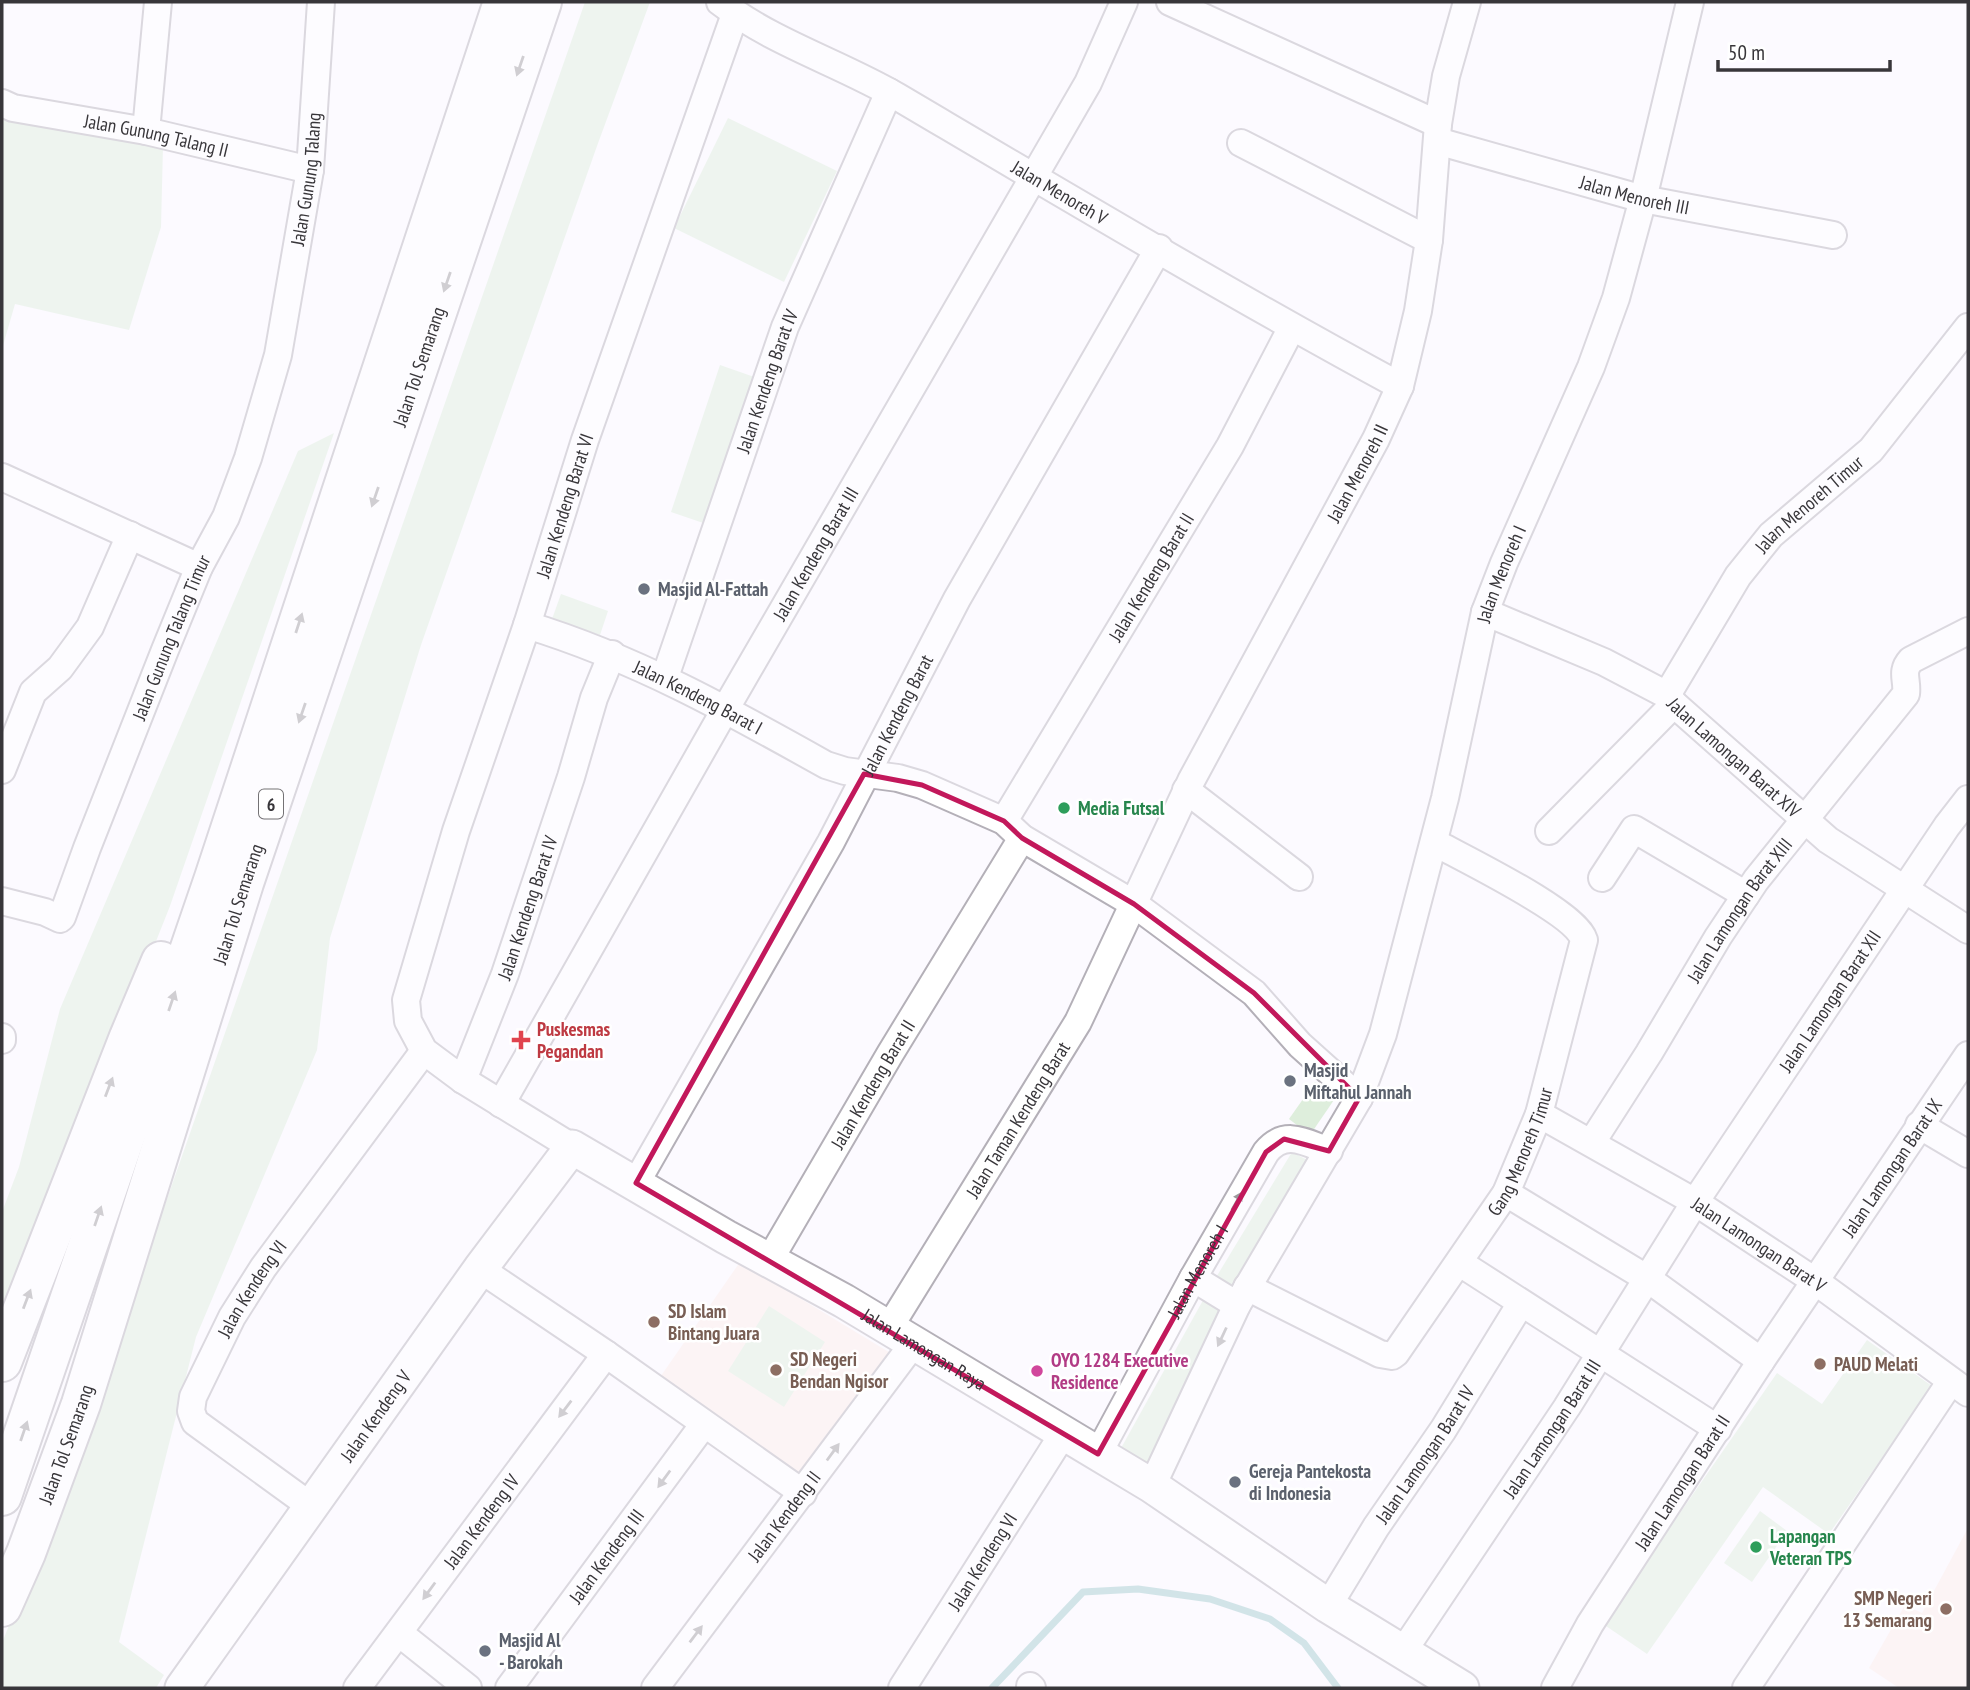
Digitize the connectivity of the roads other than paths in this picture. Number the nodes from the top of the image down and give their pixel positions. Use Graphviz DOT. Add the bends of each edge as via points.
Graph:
graph roads {
  1 [pos="158,2"];
  2 [pos="321,2"];
  3 [pos="503,2"];
  4 [pos="542,2"];
  5 [pos="1124,2"];
  6 [pos="1170,2"];
  7 [pos="1467,2"];
  8 [pos="1690,2"];
  9 [pos="727,8"];
  10 [pos="890,92"];
  11 [pos="2,103"];
  12 [pos="146,131"];
  13 [pos="1438,133"];
  14 [pos="1241,143"];
  15 [pos="310,170"];
  16 [pos="1034,177"];
  17 [pos="1643,199"];
  18 [pos="1833,235"];
  19 [pos="1429,240"];
  20 [pos="1159,248"];
  21 [pos="1292,327"];
  22 [pos="1965,338"];
  23 [pos="278,355"];
  24 [pos="1400,386"];
  25 [pos="2,477"];
  26 [pos="130,535"];
  27 [pos="199,567"];
  28 [pos="1485,612"];
  29 [pos="527,625"];
  30 [pos="1968,631"];
  31 [pos="612,654"];
  32 [pos="665,677"];
  33 [pos="278,687"];
  34 [pos="1671,700"];
  35 [pos="726,708"];
  36 [pos="2,770"];
  37 [pos="864,774"];
  38 [pos="1186,790"];
  39 [pos="1968,799"];
  40 [pos="1806,819"];
  41 [pos="1013,830"];
  42 [pos="1549,831"];
  43 [pos="1433,842"];
  44 [pos="1299,877"];
  45 [pos="1602,878"];
  46 [pos="1905,888"];
  47 [pos="1746,895"];
  48 [pos="2,901"];
  49 [pos="1134,904"];
  50 [pos="1968,930"];
  51 [pos="406,1000"];
  52 [pos="424,1051"];
  53 [pos="1968,1055"];
  54 [pos="463,1080"];
  55 [pos="1359,1098"];
  56 [pos="501,1104"];
  57 [pos="1539,1114"];
  58 [pos="1919,1125"];
  59 [pos="1592,1142"];
  60 [pos="572,1147"];
  61 [pos="1329,1151"];
  62 [pos="1968,1154"];
  63 [pos="636,1183"];
  64 [pos="1506,1193"];
  65 [pos="1695,1202"];
  66 [pos="769,1261"];
  67 [pos="1460,1263"];
  68 [pos="480,1269"];
  69 [pos="1193,1278"];
  70 [pos="1648,1279"];
  71 [pos="1815,1280"];
  72 [pos="1242,1296"];
  73 [pos="1521,1303"];
  74 [pos="901,1336"];
  75 [pos="1601,1353"];
  76 [pos="606,1354"];
  77 [pos="1761,1361"];
  78 [pos="2,1362"];
  79 [pos="1960,1387"];
  80 [pos="704,1424"];
  81 [pos="1718,1429"];
  82 [pos="1063,1434"];
  83 [pos="1098,1454"];
  84 [pos="1152,1486"];
  85 [pos="803,1493"];
  86 [pos="2,1496"];
  87 [pos="312,1507"];
  88 [pos="1328,1606"];
  89 [pos="2,1607"];
  90 [pos="399,1633"];
  91 [pos="1402,1653"];
  92 [pos="183,1688"];
  93 [pos="357,1688"];
  94 [pos="468,1688"];
  95 [pos="509,1688"];
  96 [pos="655,1688"];
  97 [pos="902,1688"];
  98 [pos="1462,1688"];
  99 [pos="1555,1688"];
  100 [pos="1746,1688"];
  1 -- 12 [label="street"];
  2 -- 15 [label="street, Jalan Gunung Talang"];
  33 -- 3 [label="highway, Jalan Tol Semarang / 6, one-way"];
  4 -- 89 [label="highway, Jalan Tol Semarang / 6, one-way" via="244,883 81,1404"];
  5 -- 16 [label="street, Jalan Kendeng Barat III" via="1088,83"];
  6 -- 13 [label="street, Jalan Menoreh III"];
  7 -- 13 [label="street, Jalan Menoreh II" via="1446,76"];
  8 -- 17 [label="street, Jalan Menoreh I"];
  9 -- 10 [label="street, Jalan Menoreh V"];
  9 -- 29 [label="street, Jalan Kendeng Barat VI"];
  10 -- 16 [label="street, Jalan Menoreh V"];
  10 -- 32 [label="street, Jalan Kendeng Barat IV" via="785,327"];
  11 -- 12 [label="street, Jalan Gunung Talang II"];
  12 -- 15 [label="street, Jalan Gunung Talang II"];
  13 -- 17 [label="street, Jalan Menoreh III"];
  13 -- 19 [label="street, Jalan Menoreh II"];
  14 -- 19 [label="street"];
  15 -- 23 [label="street, Jalan Gunung Talang"];
  16 -- 20 [label="street, Jalan Menoreh V"];
  16 -- 35 [label="street, Jalan Kendeng Barat III"];
  17 -- 18 [label="street, Jalan Menoreh III"];
  17 -- 28 [label="street, Jalan Menoreh I" via="1591,367"];
  19 -- 24 [label="street, Jalan Menoreh II"];
  20 -- 21 [label="street, Jalan Menoreh V"];
  20 -- 37 [label="street, Jalan Kendeng Barat" via="957,599"];
  21 -- 24 [label="street, Jalan Menoreh V"];
  21 -- 41 [label="street, Jalan Kendeng Barat II" via="1230,446"];
  22 -- 34 [label="street, Jalan Menoreh Timur" via="1871,450 1771,535 1738,576"];
  23 -- 27 [label="street, Jalan Gunung Talang Timur" via="248,458 226,517"];
  24 -- 38 [label="street, Jalan Menoreh II" via="1376,439"];
  25 -- 26 [label="street"];
  26 -- 27 [label="street"];
  26 -- 36 [label="street" via="90,627 60,668 33,692"];
  27 -- 48 [label="street, Jalan Gunung Talang Timur" via="60,919"];
  28 -- 34 [label="street, Jalan Lamongan Barat XIV" via="1604,662"];
  28 -- 43 [label="street, Jalan Menoreh I"];
  29 -- 31 [label="street, Jalan Kendeng Barat I"];
  29 -- 51 [label="street, Jalan Kendeng Barat VI" via="456,831"];
  30 -- 40 [label="street, Jalan Lamongan Barat XIII" via="1911,660 1903,671 1906,694"];
  31 -- 32 [label="street, Jalan Kendeng Barat I"];
  31 -- 54 [label="street, Jalan Kendeng Barat IV" via="505,974"];
  32 -- 35 [label="street, Jalan Kendeng Barat I"];
  78 -- 33 [label="highway, one-way" via="129,1037"];
  86 -- 33 [label="highway, Jalan Tol Semarang / 6, one-way"];
  34 -- 40 [label="street, Jalan Lamongan Barat XIV"];
  34 -- 42 [label="street, Jalan Menoreh Timur"];
  35 -- 37 [label="street, Jalan Kendeng Barat I" via="826,765"];
  35 -- 56 [label="street, Jalan Kendeng Barat III"];
  37 -- 41 [label="street, Jalan Kendeng Barat I" via="922,785"];
  37 -- 63 [label="street, Jalan Kendeng Barat" via="831,842"];
  38 -- 44 [label="street"];
  38 -- 49 [label="street, Jalan Menoreh II"];
  39 -- 46 [label="street, Jalan Lamongan Barat XII"];
  40 -- 46 [label="street, Jalan Lamongan Barat XIV" via="1828,840"];
  40 -- 47 [label="street, Jalan Lamongan Barat XIII"];
  41 -- 49 [label="street, Jalan Kendeng Barat I"];
  41 -- 66 [label="street, Jalan Kendeng Barat II"];
  43 -- 55 [label="street, Jalan Menoreh I" via="1383,1034"];
  43 -- 57 [label="street, Gang Menoreh Timur" via="1521,889 1582,933 1583,946"];
  45 -- 47 [label="street" via="1634,829"];
  46 -- 50 [label="street, Jalan Lamongan Barat XIV"];
  46 -- 65 [label="street, Jalan Lamongan Barat XII"];
  47 -- 59 [label="street, Jalan Lamongan Barat XIII"];
  49 -- 55 [label="street, Jalan Kendeng Barat I" via="1254,993 1300,1045"];
  49 -- 74 [label="street, Jalan Taman Kendeng Barat" via="1078,1022"];
  51 -- 52 [label="street, Jalan Lamongan Raya" via="408,1021"];
  52 -- 54 [label="street, Jalan Lamongan Raya"];
  52 -- 87 [label="street, Jalan Kendeng VI" via="263,1268 232,1317 192,1397 195,1422"];
  53 -- 58 [label="street, Jalan Lamongan Barat IX"];
  54 -- 56 [label="street, Jalan Lamongan Raya"];
  55 -- 61 [label="street, Jalan Menoreh I"];
  56 -- 60 [label="street, Jalan Lamongan Raya"];
  57 -- 59 [label="street, Jalan Lamongan Barat V"];
  57 -- 64 [label="street, Gang Menoreh Timur"];
  58 -- 62 [label="street"];
  58 -- 71 [label="street, Jalan Lamongan Barat IX"];
  59 -- 65 [label="street, Jalan Lamongan Barat V"];
  60 -- 63 [label="street, Jalan Lamongan Raya"];
  60 -- 68 [label="street, Jalan Kendeng V"];
  69 -- 61 [label="street, Jalan Menoreh I, one-way" via="1273,1143 1299,1140"];
  61 -- 72 [label="street, Jalan Menoreh I"];
  63 -- 66 [label="street, Jalan Lamongan Raya"];
  64 -- 67 [label="street, Gang Menoreh Timur"];
  64 -- 70 [label="street"];
  65 -- 70 [label="street, Jalan Lamongan Barat III"];
  65 -- 71 [label="street, Jalan Lamongan Barat V"];
  66 -- 74 [label="street, Jalan Lamongan Raya"];
  67 -- 72 [label="street, Gang Menoreh Timur" via="1392,1356"];
  67 -- 73 [label="street"];
  68 -- 76 [label="street"];
  68 -- 87 [label="street, Jalan Kendeng V"];
  69 -- 72 [label="street"];
  69 -- 83 [label="street, Jalan Menoreh I"];
  70 -- 75 [label="street, Jalan Lamongan Barat III"];
  70 -- 77 [label="street"];
  71 -- 77 [label="street, Jalan Lamongan Barat II"];
  71 -- 79 [label="street, Jalan Lamongan Barat V"];
  72 -- 84 [label="street, Jalan Menoreh I, one-way"];
  73 -- 75 [label="street"];
  73 -- 88 [label="street, Jalan Lamongan Barat IV"];
  74 -- 82 [label="street, Jalan Lamongan Raya"];
  85 -- 74 [label="street, Jalan Kendeng II, one-way"];
  75 -- 81 [label="street"];
  75 -- 91 [label="street, Jalan Lamongan Barat III"];
  76 -- 80 [label="street"];
  76 -- 90 [label="street, Jalan Kendeng IV, one-way"];
  77 -- 81 [label="street, Jalan Lamongan Barat II"];
  79 -- 100 [label="street"];
  80 -- 85 [label="street"];
  80 -- 95 [label="street, Jalan Kendeng III, one-way"];
  81 -- 99 [label="street, Jalan Lamongan Barat II" via="1590,1624"];
  82 -- 83 [label="street, Jalan Lamongan Raya"];
  82 -- 97 [label="street, Jalan Kendeng VI"];
  83 -- 84 [label="street, Jalan Lamongan Raya"];
  84 -- 88 [label="street, Jalan Lamongan Raya"];
  96 -- 85 [label="street, Jalan Kendeng II, one-way"];
  87 -- 92 [label="street, Jalan Kendeng V"];
  88 -- 91 [label="street, Jalan Lamongan Raya"];
  90 -- 93 [label="street, Jalan Kendeng IV"];
  90 -- 94 [label="street"];
  91 -- 98 [label="street, Jalan Lamongan Raya"];
}
